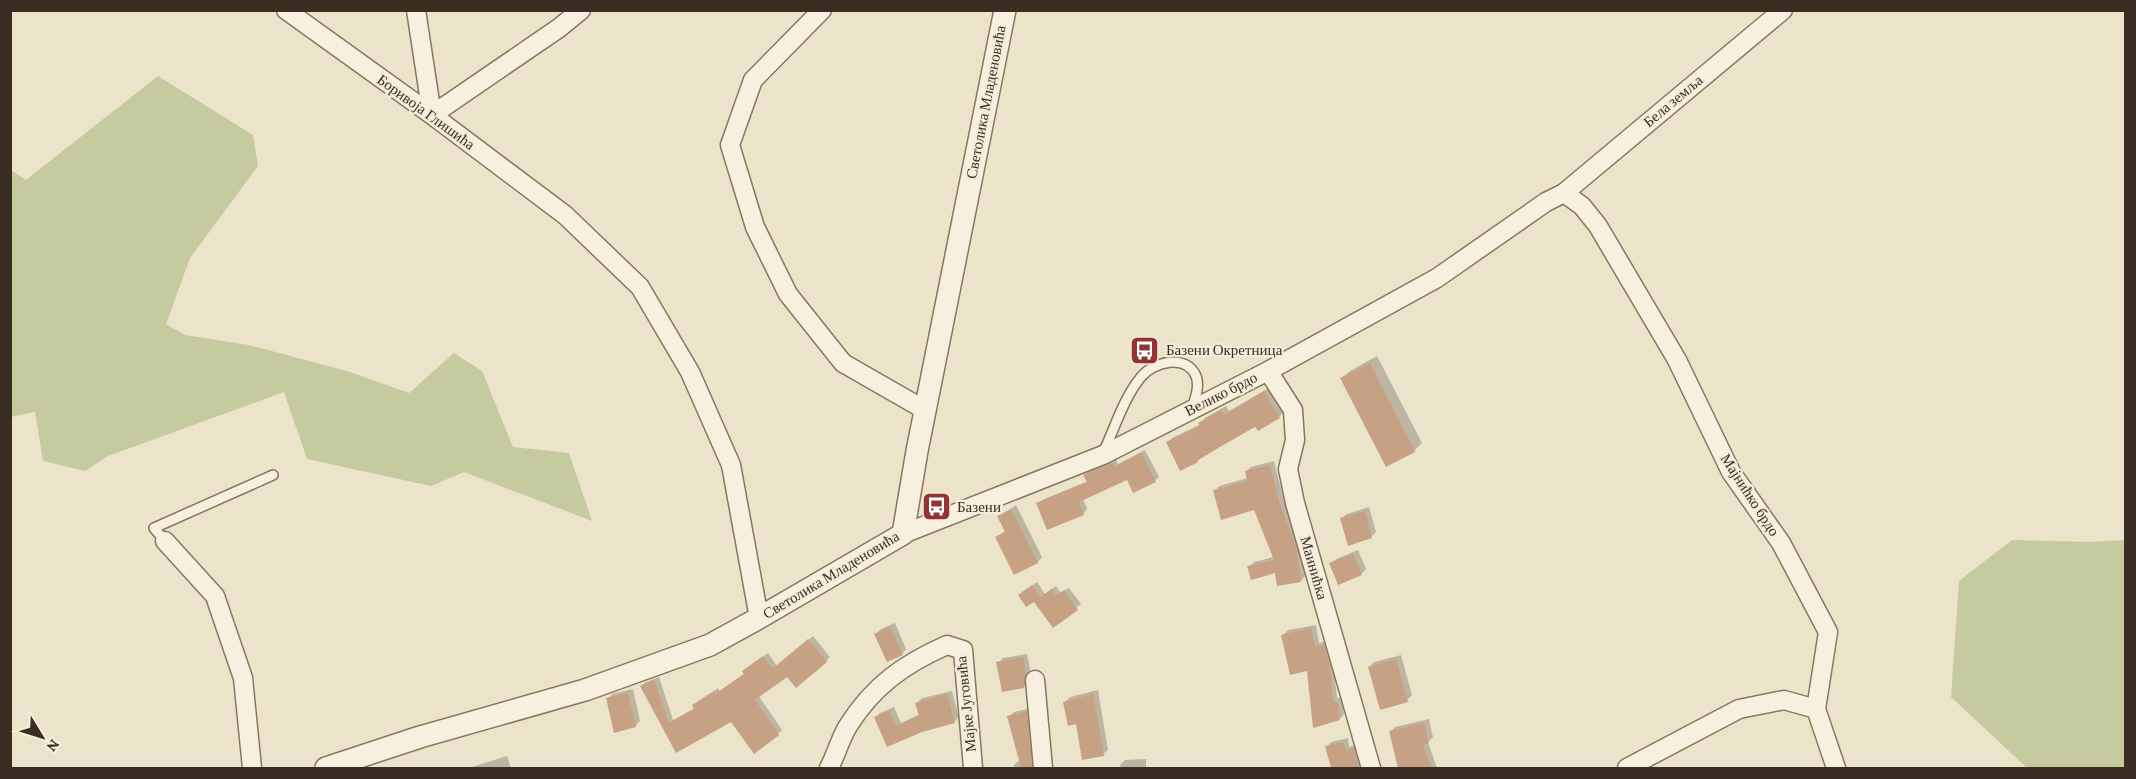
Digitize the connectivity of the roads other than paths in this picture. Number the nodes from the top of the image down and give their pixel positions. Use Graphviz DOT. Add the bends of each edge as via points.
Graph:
graph roads {
  1 [pos="286,10"];
  2 [pos="416,10"];
  3 [pos="581,10"];
  4 [pos="822,10"];
  5 [pos="1005,10"];
  6 [pos="1783,10"];
  7 [pos="432,115"];
  8 [pos="1563,193"];
  9 [pos="1268,371"];
  10 [pos="1192,409"];
  11 [pos="925,410"];
  12 [pos="1102,455"];
  13 [pos="273,475"];
  14 [pos="903,534"];
  15 [pos="165,541"];
  16 [pos="759,618"];
  17 [pos="1035,680"];
  18 [pos="1816,709"];
  19 [pos="252,768"];
  20 [pos="326,768"];
  21 [pos="829,768"];
  22 [pos="972,768"];
  23 [pos="1043,768"];
  24 [pos="1371,768"];
  25 [pos="1627,768"];
  26 [pos="1836,768"];
  1 -- 7 [label="street, Боривоја Глишића"];
  2 -- 7 [label="street"];
  3 -- 7 [label="street"];
  4 -- 11 [label="street" via="753,80 730,145 755,227 788,294 843,363"];
  5 -- 11 [label="street, Светолика Младеновића"];
  6 -- 8 [label="street, Бела земља"];
  7 -- 16 [label="street, Боривоја Глишића" via="565,215 640,287 690,372 731,465"];
  8 -- 9 [label="street, Велико брдо" via="1437,278"];
  8 -- 18 [label="street, Мајнићко брдо" via="1582,206 1598,226 1677,360 1731,472 1781,543 1828,633"];
  9 -- 10 [label="street, Велико брдо"];
  9 -- 24 [label="street, Маинићка" via="1293,410 1295,440 1288,469 1295,503"];
  10 -- 12 [label="street, Велико брдо"];
  10 -- 12 [label="lane" via="1197,383 1190,368 1172,362 1153,367 1131,391"];
  11 -- 14 [label="street, Светолика Младеновића"];
  12 -- 14 [label="street, Велико брдо"];
  13 -- 15 [label="lane" via="153,528"];
  14 -- 16 [label="street, Светолика Младеновића"];
  15 -- 19 [label="street" via="215,596 243,678"];
  16 -- 20 [label="street, Светолика Младеновића" via="710,645 585,690"];
  17 -- 23 [label="street"];
  18 -- 25 [label="street" via="1784,700 1740,709"];
  18 -- 26 [label="street, Мајнићко брдо"];
  21 -- 22 [label="street, Мајке Југовића" via="847,727 875,690 914,660 946,645 963,650"];
}
